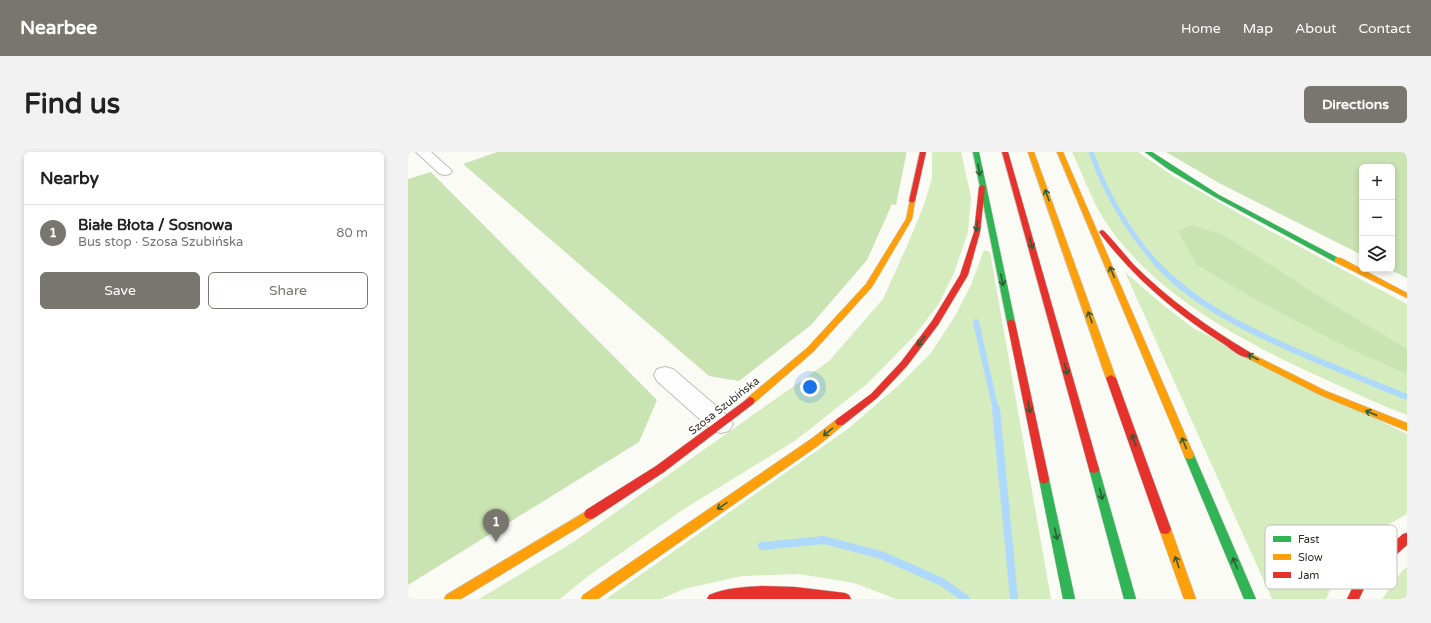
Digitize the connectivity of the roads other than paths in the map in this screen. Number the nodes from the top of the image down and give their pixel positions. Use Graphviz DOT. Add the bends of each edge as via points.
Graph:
graph roads {
  1 [pos="423,152"];
  2 [pos="923,152"];
  3 [pos="976,152"];
  4 [pos="1005,152"];
  5 [pos="1032,152"];
  6 [pos="1060,152"];
  7 [pos="1148,152"];
  8 [pos="445,171"];
  9 [pos="982,187"];
  10 [pos="1086,211"];
  11 [pos="1407,296"];
  12 [pos="665,375"];
  13 [pos="721,424"];
  14 [pos="1407,427"];
  15 [pos="1407,538"];
  16 [pos="1397,547"];
  17 [pos="1358,589"];
  18 [pos="450,599"];
  19 [pos="587,599"];
  20 [pos="713,599"];
  21 [pos="845,599"];
  22 [pos="1069,599"];
  23 [pos="1130,599"];
  24 [pos="1190,599"];
  25 [pos="1250,599"];
  26 [pos="1353,599"];
  1 -- 8 [label="street"];
  2 -- 13 [label="main road, Szosa Szubińska" via="920,188 905,229 864,292 836,324 788,371"];
  3 -- 9 [label="main road, one-way"];
  4 -- 23 [label="main road, one-way"];
  24 -- 5 [label="main road, one-way"];
  6 -- 10 [label="main road"];
  7 -- 11 [label="main road" via="1173,170 1236,206"];
  9 -- 19 [label="main road, one-way" via="977,232 964,275 935,323 904,364 874,396 815,442"];
  9 -- 22 [label="main road, one-way"];
  14 -- 10 [label="main road, one-way" via="1317,390 1233,347 1186,314 1145,280 1113,247"];
  25 -- 10 [label="main road, one-way"];
  12 -- 13 [label="street"];
  13 -- 18 [label="main road, Szosa Szubińska" via="662,468"];
  15 -- 16 [label="main road"];
  17 -- 26 [label="main road"];
  20 -- 21 [label="main road" via="726,595 788,592"];
}
